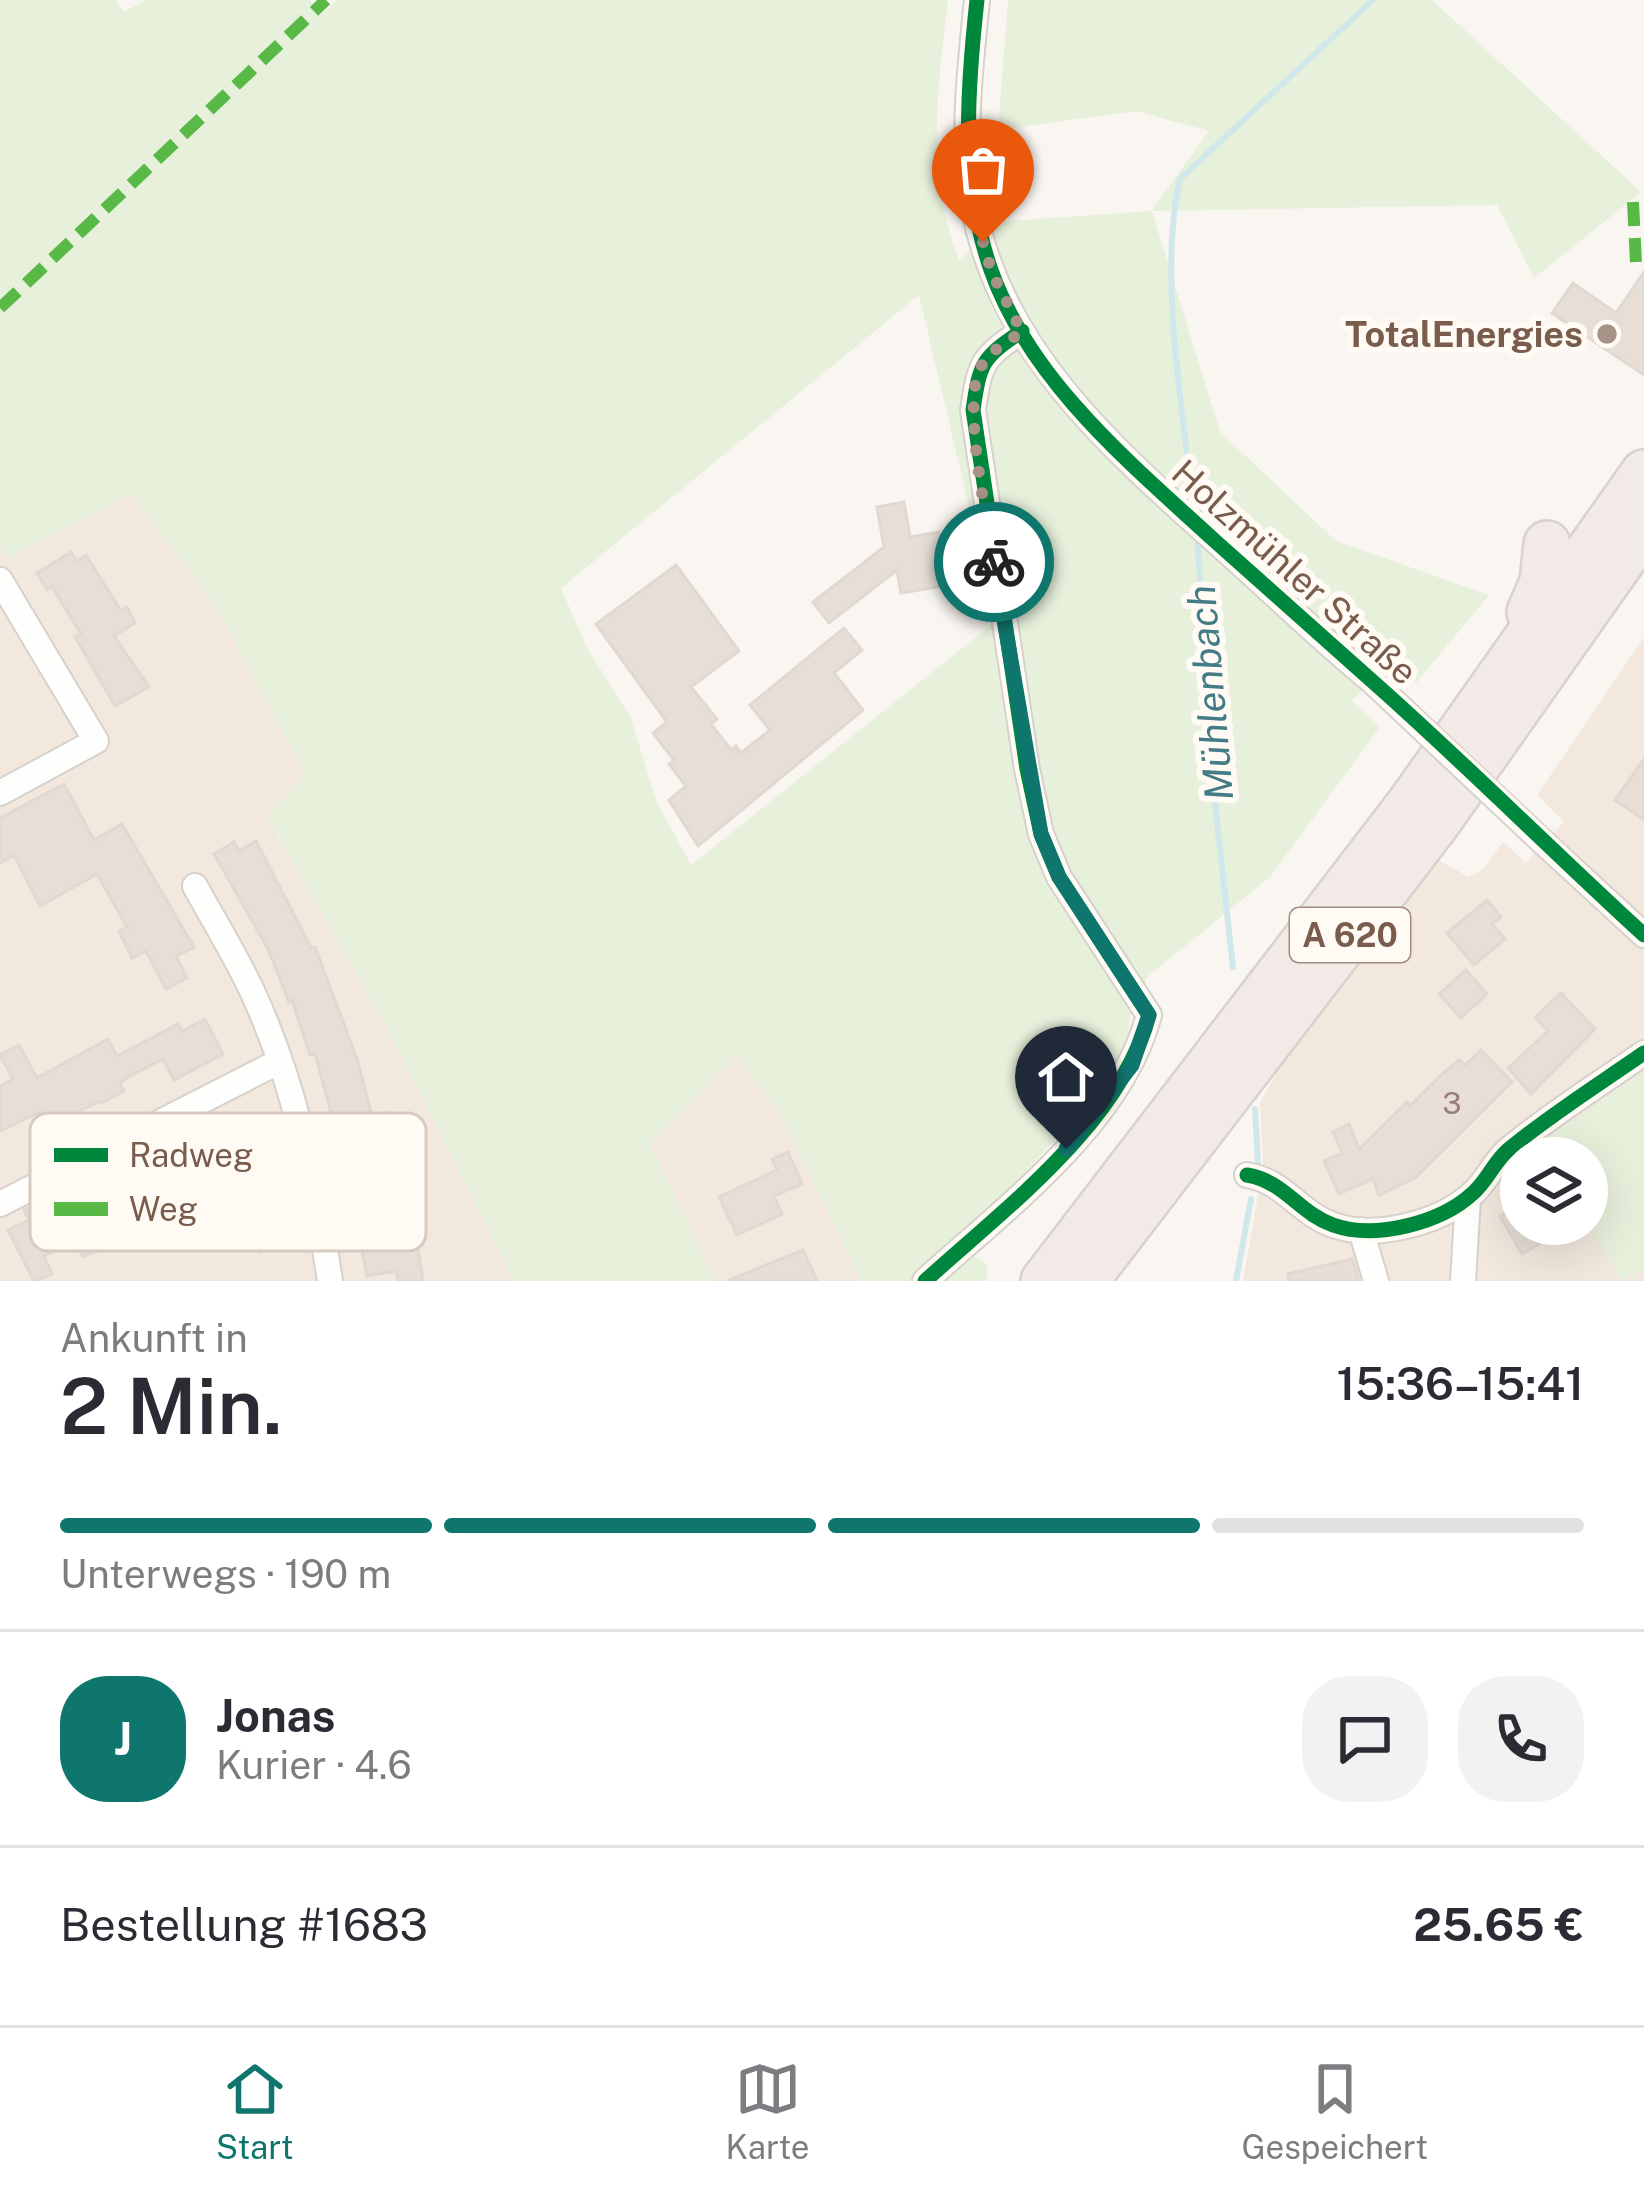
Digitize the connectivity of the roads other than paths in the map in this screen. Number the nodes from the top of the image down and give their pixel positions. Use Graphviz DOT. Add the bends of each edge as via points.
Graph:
graph roads {
  1 [pos="977,0"];
  2 [pos="1022,332"];
  3 [pos="1644,472"];
  4 [pos="1644,529"];
  5 [pos="1547,544"];
  6 [pos="0,580"];
  7 [pos="1644,582"];
  8 [pos="1499,681"];
  9 [pos="1508,726"];
  10 [pos="0,793"];
  11 [pos="195,886"];
  12 [pos="1641,927"];
  13 [pos="1644,1053"];
  14 [pos="280,1061"];
  15 [pos="178,1113"];
  16 [pos="294,1113"];
  17 [pos="1258,1177"];
  18 [pos="30,1189"];
  19 [pos="1468,1198"];
  20 [pos="0,1204"];
  21 [pos="1361,1230"];
  22 [pos="325,1251"];
  23 [pos="330,1281"];
  24 [pos="925,1281"];
  25 [pos="1044,1281"];
  26 [pos="1085,1281"];
  27 [pos="1376,1281"];
  28 [pos="1463,1281"];
  1 -- 2 [label="street, Holzmühler Straße" via="968,129 974,209 992,273"];
  2 -- 12 [label="street, Holzmühler Straße, bridge" via="1127,461"];
  2 -- 24 [label="street" via="979,370 973,410 1027,769 1059,877 1149,1015 1132,1065 1085,1127"];
  3 -- 8 [label="highway, A 620"];
  4 -- 9 [label="highway, A 620"];
  5 -- 8 [label="highway" via="1543,582"];
  6 -- 10 [label="street" via="96,741"];
  7 -- 9 [label="highway"];
  8 -- 25 [label="highway, A 620"];
  9 -- 26 [label="highway, A 620"];
  11 -- 14 [label="street"];
  13 -- 19 [label="street" via="1504,1153"];
  14 -- 15 [label="street"];
  14 -- 16 [label="street"];
  17 -- 21 [label="street" via="1332,1225"];
  18 -- 20 [label="street"];
  19 -- 21 [label="street" via="1412,1223"];
  19 -- 28 [label="street"];
  21 -- 27 [label="street"];
  22 -- 23 [label="street"];
}
